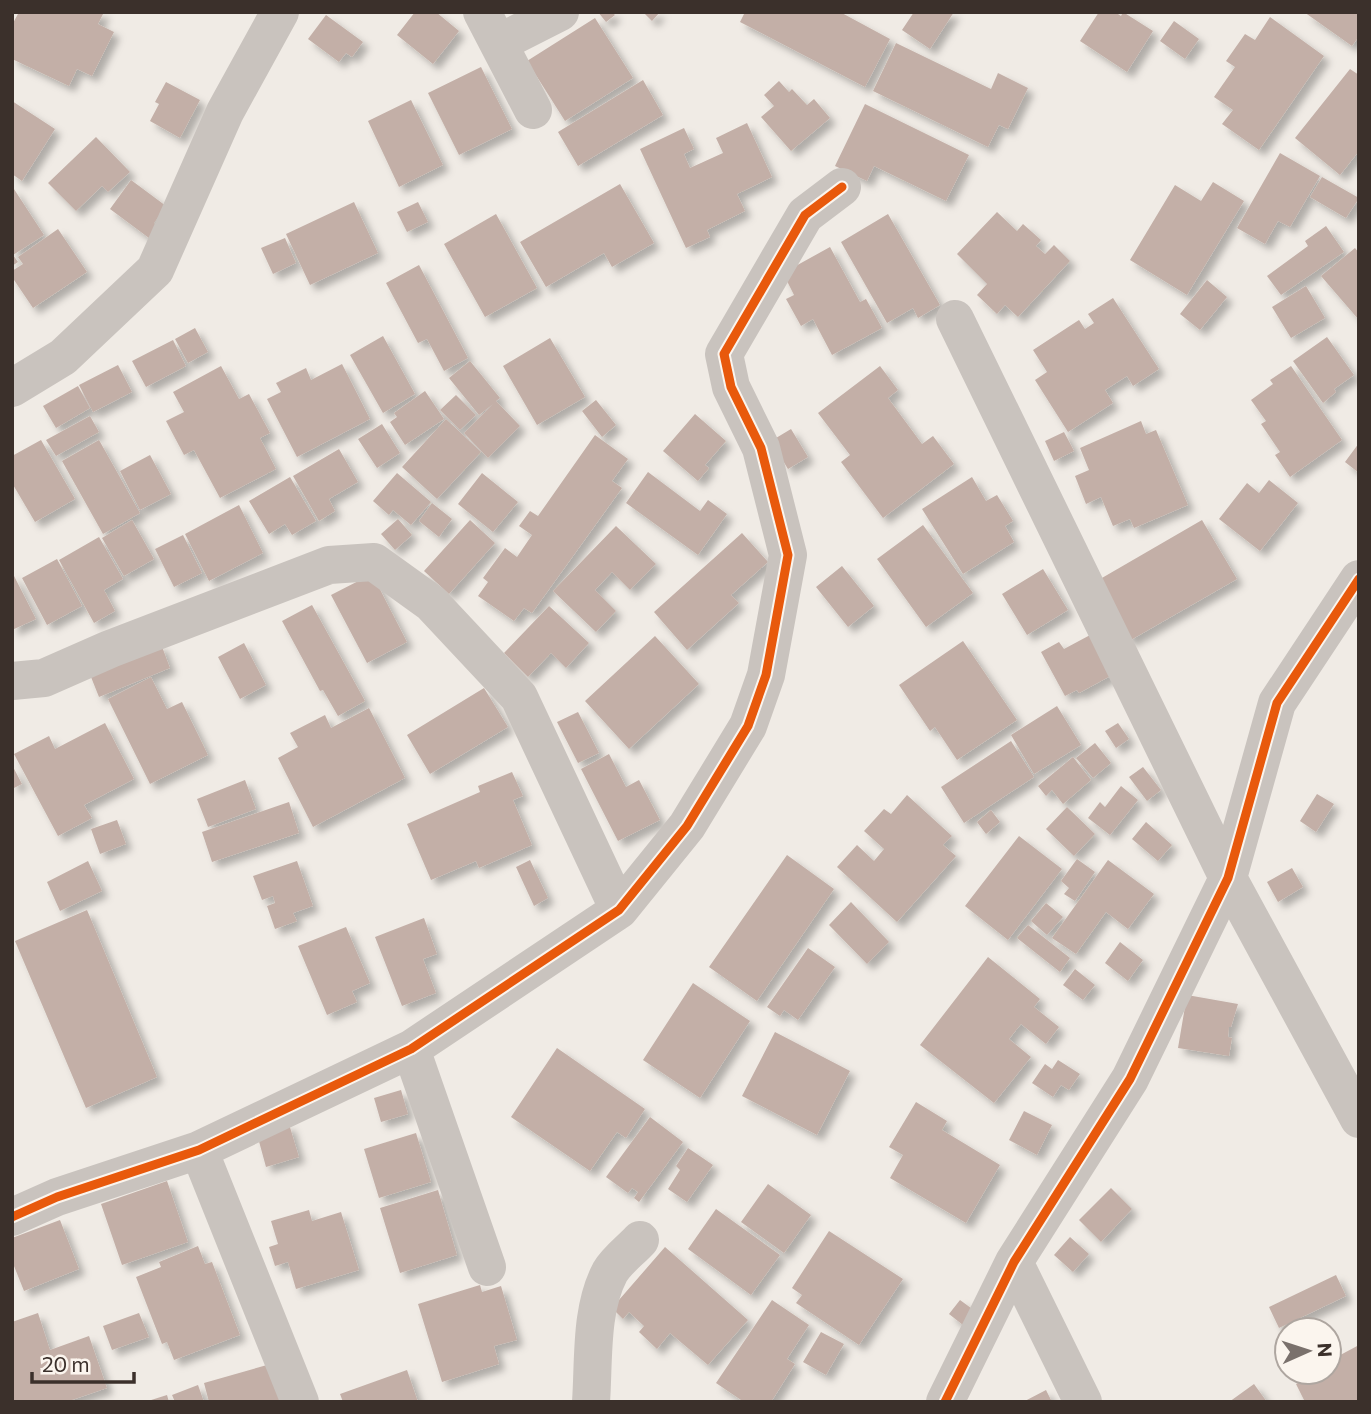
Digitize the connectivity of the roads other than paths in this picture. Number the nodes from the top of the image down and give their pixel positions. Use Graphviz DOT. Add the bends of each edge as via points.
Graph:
graph roads {
  1 [pos="280,12"];
  2 [pos="560,12"];
  3 [pos="491,28"];
  4 [pos="533,110"];
  5 [pos="842,187"];
  6 [pos="955,319"];
  7 [pos="12,388"];
  8 [pos="1359,579"];
  9 [pos="12,681"];
  10 [pos="1228,878"];
  11 [pos="619,910"];
  12 [pos="411,1049"];
  13 [pos="1359,1119"];
  14 [pos="199,1150"];
  15 [pos="12,1217"];
  16 [pos="640,1240"];
  17 [pos="1014,1262"];
  18 [pos="487,1267"];
  19 [pos="300,1402"];
  20 [pos="591,1402"];
  21 [pos="945,1402"];
  22 [pos="1083,1402"];
  1 -- 7 [label="street" via="225,112 155,270 63,357"];
  2 -- 3 [label="street"];
  3 -- 4 [label="street"];
  5 -- 11 [label="street" via="805,215 724,354 731,387 761,448 788,555 766,675 748,726 687,826"];
  6 -- 10 [label="street"];
  8 -- 10 [label="street" via="1277,703"];
  9 -- 11 [label="street" via="44,678 329,565 374,562 431,603 520,697"];
  10 -- 13 [label="street"];
  10 -- 17 [label="street" via="1130,1079"];
  11 -- 12 [label="street"];
  12 -- 14 [label="street"];
  12 -- 18 [label="street"];
  14 -- 15 [label="street"];
  14 -- 19 [label="street"];
  16 -- 20 [label="street" via="611,1270 603,1292"];
  17 -- 21 [label="street"];
  17 -- 22 [label="street"];
}
